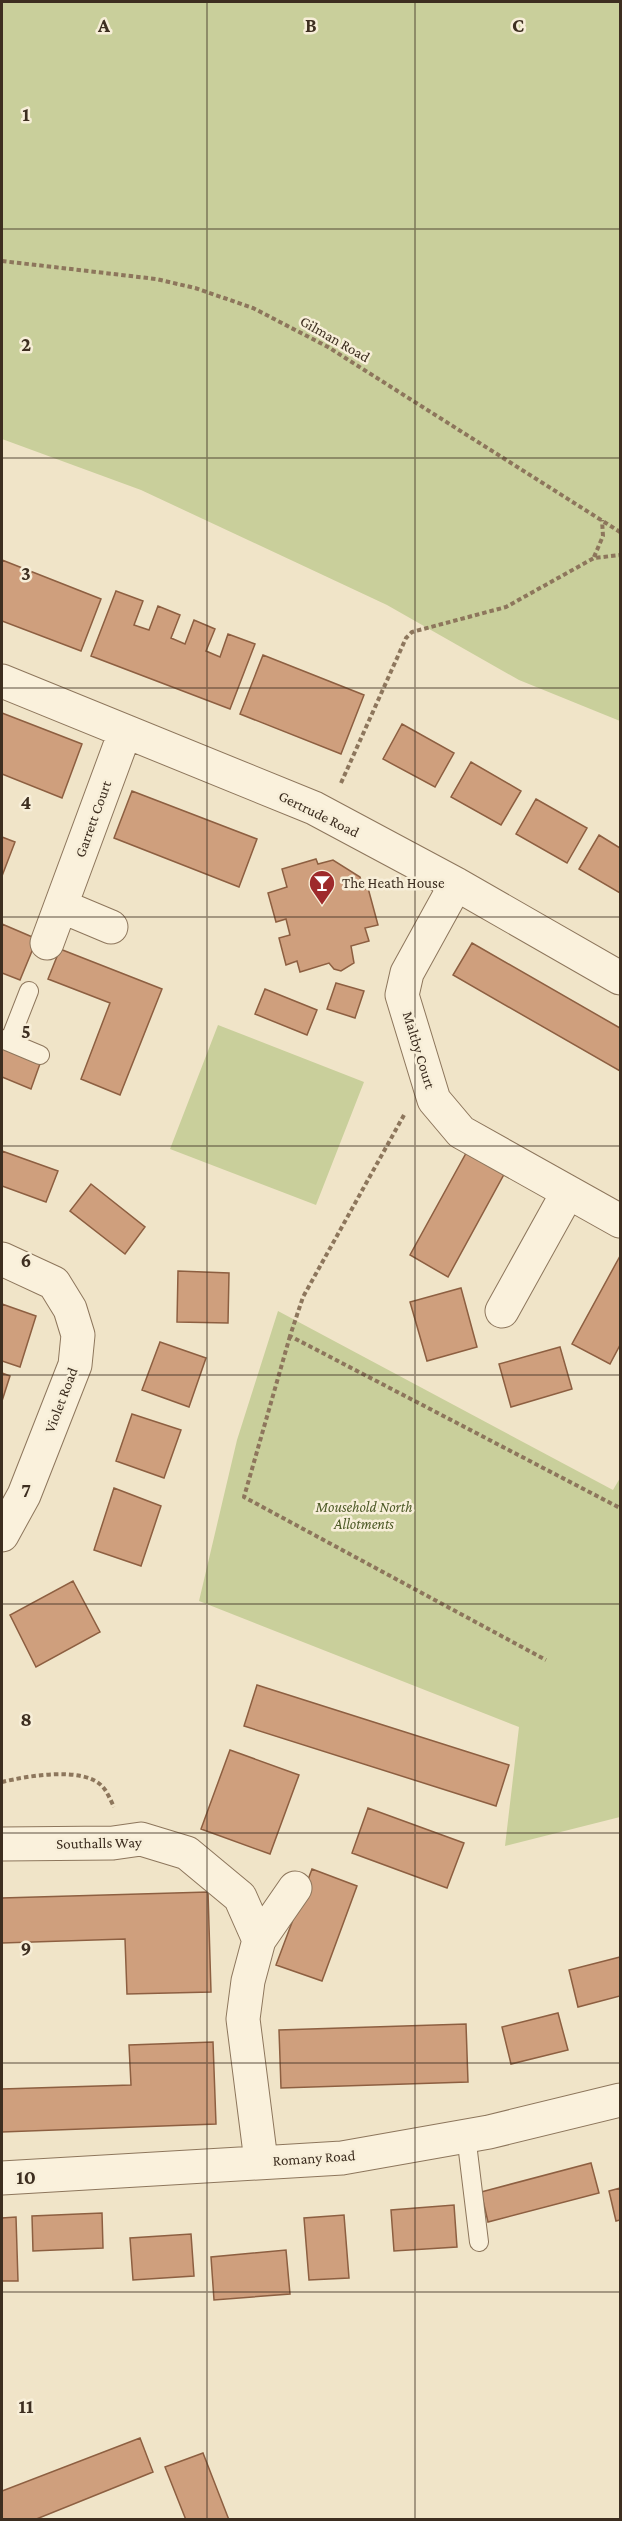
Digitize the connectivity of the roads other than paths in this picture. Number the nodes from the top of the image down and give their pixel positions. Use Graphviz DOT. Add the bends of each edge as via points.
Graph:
graph roads {
  1 [pos="2,681"];
  2 [pos="126,732"];
  3 [pos="456,884"];
  4 [pos="61,906"];
  5 [pos="111,927"];
  6 [pos="44,950"];
  7 [pos="621,978"];
  8 [pos="29,991"];
  9 [pos="5,1041"];
  10 [pos="40,1055"];
  11 [pos="568,1192"];
  12 [pos="621,1221"];
  13 [pos="2,1260"];
  14 [pos="502,1311"];
  15 [pos="2,1535"];
  16 [pos="2,1844"];
  17 [pos="295,1888"];
  18 [pos="259,1940"];
  19 [pos="621,2100"];
  20 [pos="466,2135"];
  21 [pos="261,2161"];
  22 [pos="2,2178"];
  23 [pos="480,2242"];
  1 -- 2 [label="street, Gertrude Road"];
  2 -- 3 [label="street, Gertrude Road" via="326,814"];
  2 -- 4 [label="street, Garrett Court"];
  3 -- 7 [label="street, Gertrude Road"];
  3 -- 11 [label="street, Maltby Court" via="407,973 402,995 434,1101 461,1132"];
  4 -- 5 [label="street"];
  4 -- 6 [label="street, Garrett Court"];
  8 -- 9 [label="lane"];
  9 -- 10 [label="lane"];
  11 -- 12 [label="street, Maltby Court"];
  11 -- 14 [label="street"];
  13 -- 15 [label="street, Violet Road" via="54,1283 70,1309 78,1335 75,1365 24,1495"];
  16 -- 18 [label="street, Southalls Way" via="141,1839 188,1853 240,1897"];
  17 -- 18 [label="street"];
  18 -- 21 [label="street" via="243,2019"];
  19 -- 20 [label="street, Romany Road"];
  20 -- 21 [label="street, Romany Road" via="342,2158"];
  20 -- 23 [label="lane"];
  21 -- 22 [label="street, Romany Road"];
}
